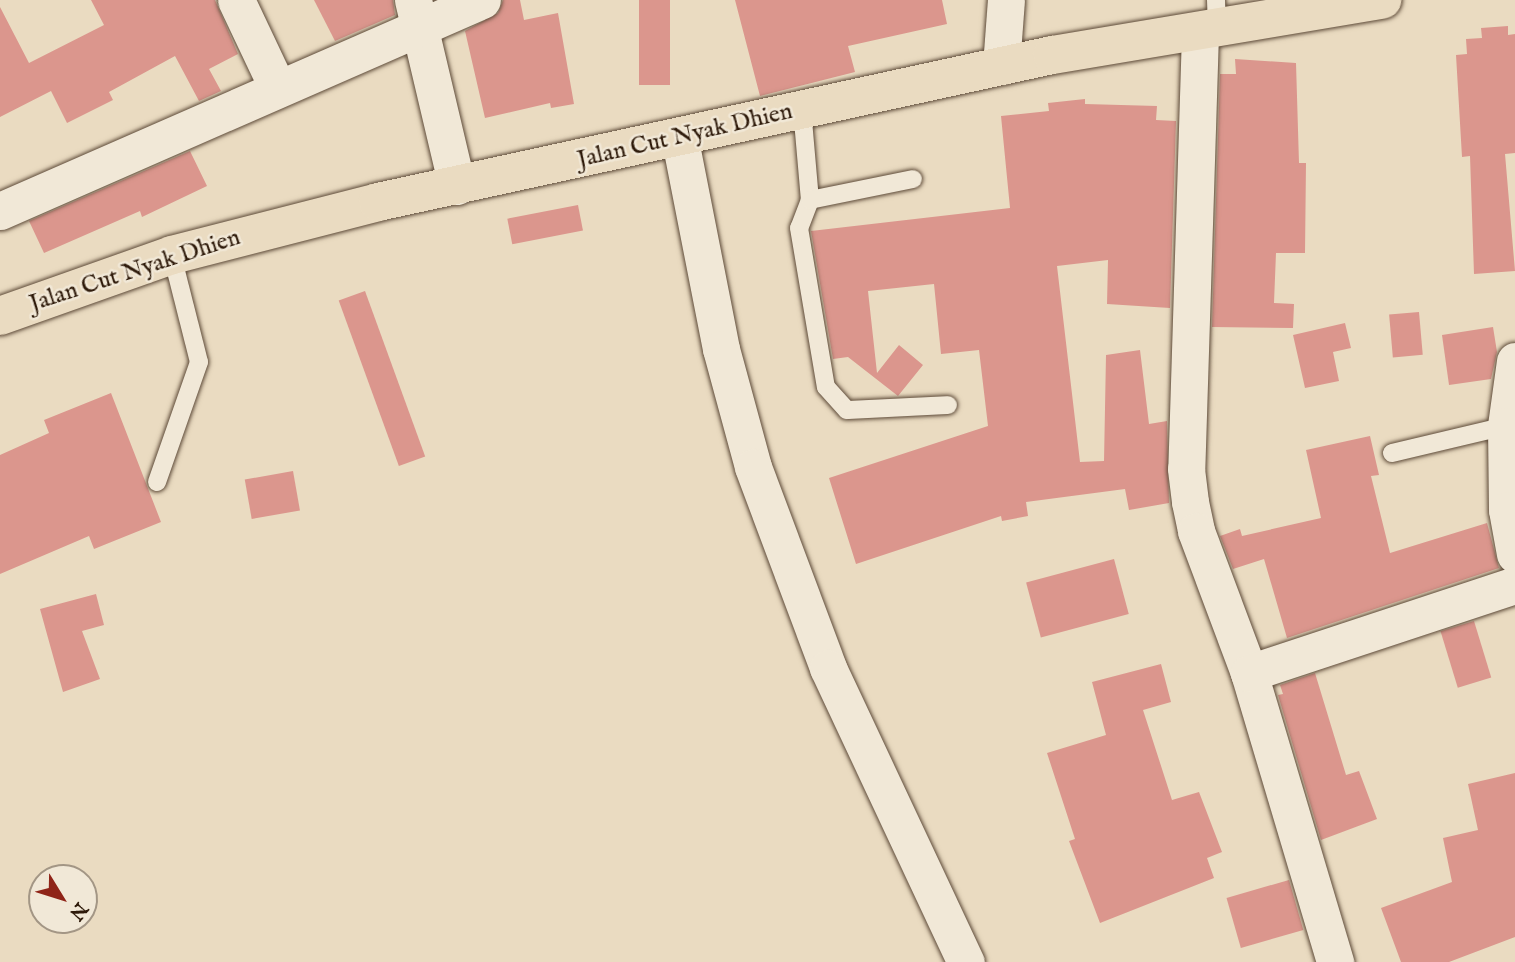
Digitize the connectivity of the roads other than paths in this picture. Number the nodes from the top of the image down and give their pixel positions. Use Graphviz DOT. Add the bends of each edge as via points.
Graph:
graph roads {
  1 [pos="236,0"];
  2 [pos="482,0"];
  3 [pos="1006,0"];
  4 [pos="1381,0"];
  5 [pos="1269,9"];
  6 [pos="417,13"];
  7 [pos="1211,21"];
  8 [pos="1001,66"];
  9 [pos="278,89"];
  10 [pos="802,109"];
  11 [pos="680,140"];
  12 [pos="913,179"];
  13 [pos="457,186"];
  14 [pos="810,200"];
  15 [pos="0,211"];
  16 [pos="172,256"];
  17 [pos="0,316"];
  18 [pos="1515,361"];
  19 [pos="948,405"];
  20 [pos="1506,426"];
  21 [pos="1392,453"];
  22 [pos="157,482"];
  23 [pos="1515,554"];
  24 [pos="1515,585"];
  25 [pos="1250,673"];
  26 [pos="965,962"];
  27 [pos="1335,962"];
  1 -- 9 [label="street"];
  2 -- 6 [label="street"];
  3 -- 8 [label="street"];
  4 -- 5 [label="main road, Jalan Cut Nyak Dhien"];
  5 -- 7 [label="main road, Jalan Cut Nyak Dhien"];
  6 -- 9 [label="street"];
  6 -- 13 [label="street"];
  7 -- 8 [label="main road, Jalan Cut Nyak Dhien"];
  7 -- 25 [label="street" via="1186,469 1196,531"];
  8 -- 10 [label="main road, Jalan Cut Nyak Dhien"];
  9 -- 15 [label="street"];
  10 -- 11 [label="main road, Jalan Cut Nyak Dhien"];
  10 -- 14 [label="lane"];
  11 -- 13 [label="main road, Jalan Cut Nyak Dhien"];
  11 -- 26 [label="street" via="721,349 752,467 828,668"];
  12 -- 14 [label="lane"];
  13 -- 16 [label="main road, Jalan Cut Nyak Dhien"];
  14 -- 19 [label="lane" via="799,228 820,364 833,399 847,410 863,411"];
  16 -- 17 [label="main road, Jalan Cut Nyak Dhien"];
  16 -- 22 [label="lane" via="199,362"];
  18 -- 20 [label="street"];
  20 -- 21 [label="lane"];
  20 -- 23 [label="street" via="1507,510"];
  24 -- 25 [label="street"];
  25 -- 27 [label="street"];
}
